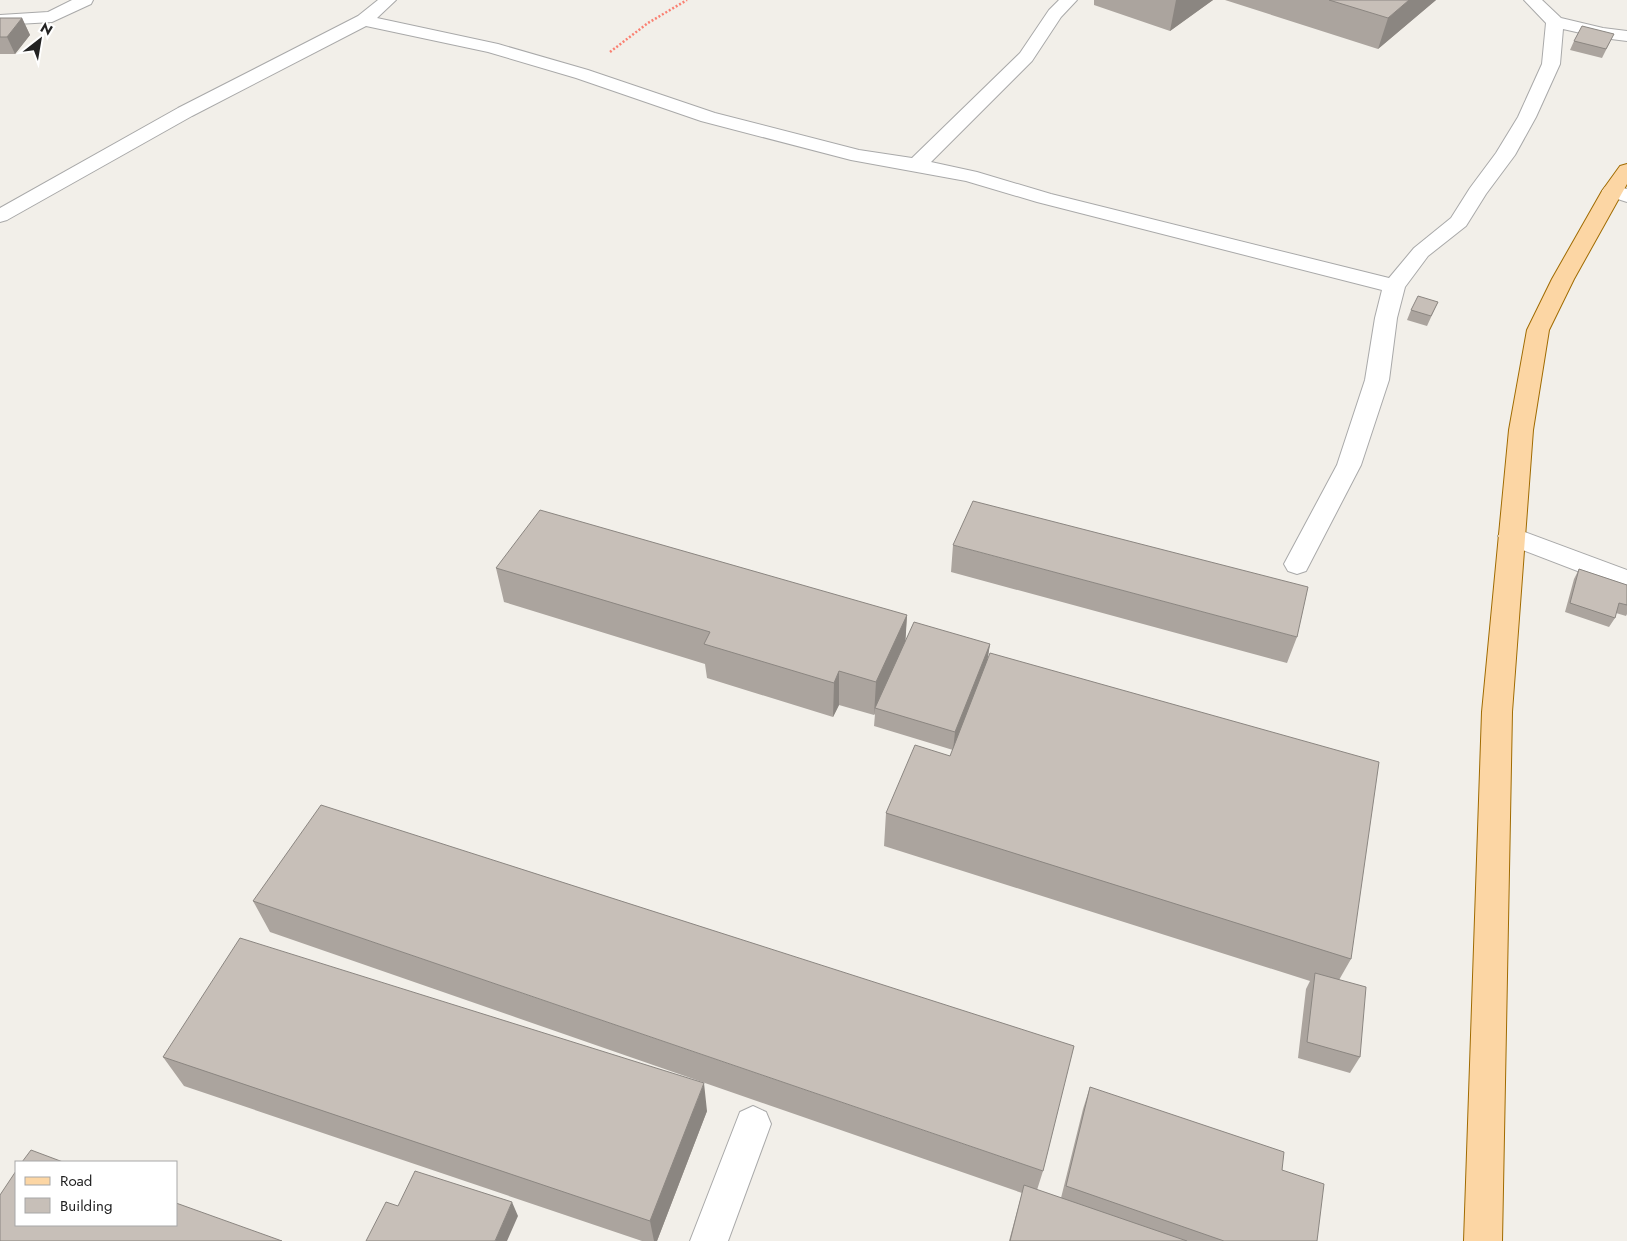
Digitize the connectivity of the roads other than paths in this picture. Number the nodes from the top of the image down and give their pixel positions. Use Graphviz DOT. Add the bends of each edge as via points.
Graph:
graph roads {
  1 [pos="85,0"];
  2 [pos="388,0"];
  3 [pos="1069,0"];
  4 [pos="1532,0"];
  5 [pos="0,20"];
  6 [pos="364,20"];
  7 [pos="1555,22"];
  8 [pos="1627,36"];
  9 [pos="917,165"];
  10 [pos="1622,186"];
  11 [pos="0,216"];
  12 [pos="1394,286"];
  13 [pos="1511,536"];
  14 [pos="1297,564"];
  15 [pos="1627,580"];
  16 [pos="753,1124"];
  17 [pos="709,1241"];
  18 [pos="1483,1241"];
  1 -- 5 [label="street" via="52,17"];
  2 -- 6 [label="street"];
  3 -- 9 [label="street" via="1026,57"];
  4 -- 7 [label="street"];
  6 -- 9 [label="street" via="492,48 582,74 708,117 858,156"];
  6 -- 11 [label="street" via="185,112"];
  7 -- 8 [label="street"];
  7 -- 12 [label="street" via="1551,64 1505,155 1459,222 1421,252"];
  9 -- 12 [label="street"];
  10 -- 13 [label="main road" via="1563,279 1538,330 1521,430"];
  12 -- 14 [label="street" via="1377,380 1349,465"];
  13 -- 15 [label="street"];
  13 -- 18 [label="main road" via="1497,712"];
  16 -- 17 [label="street"];
}
